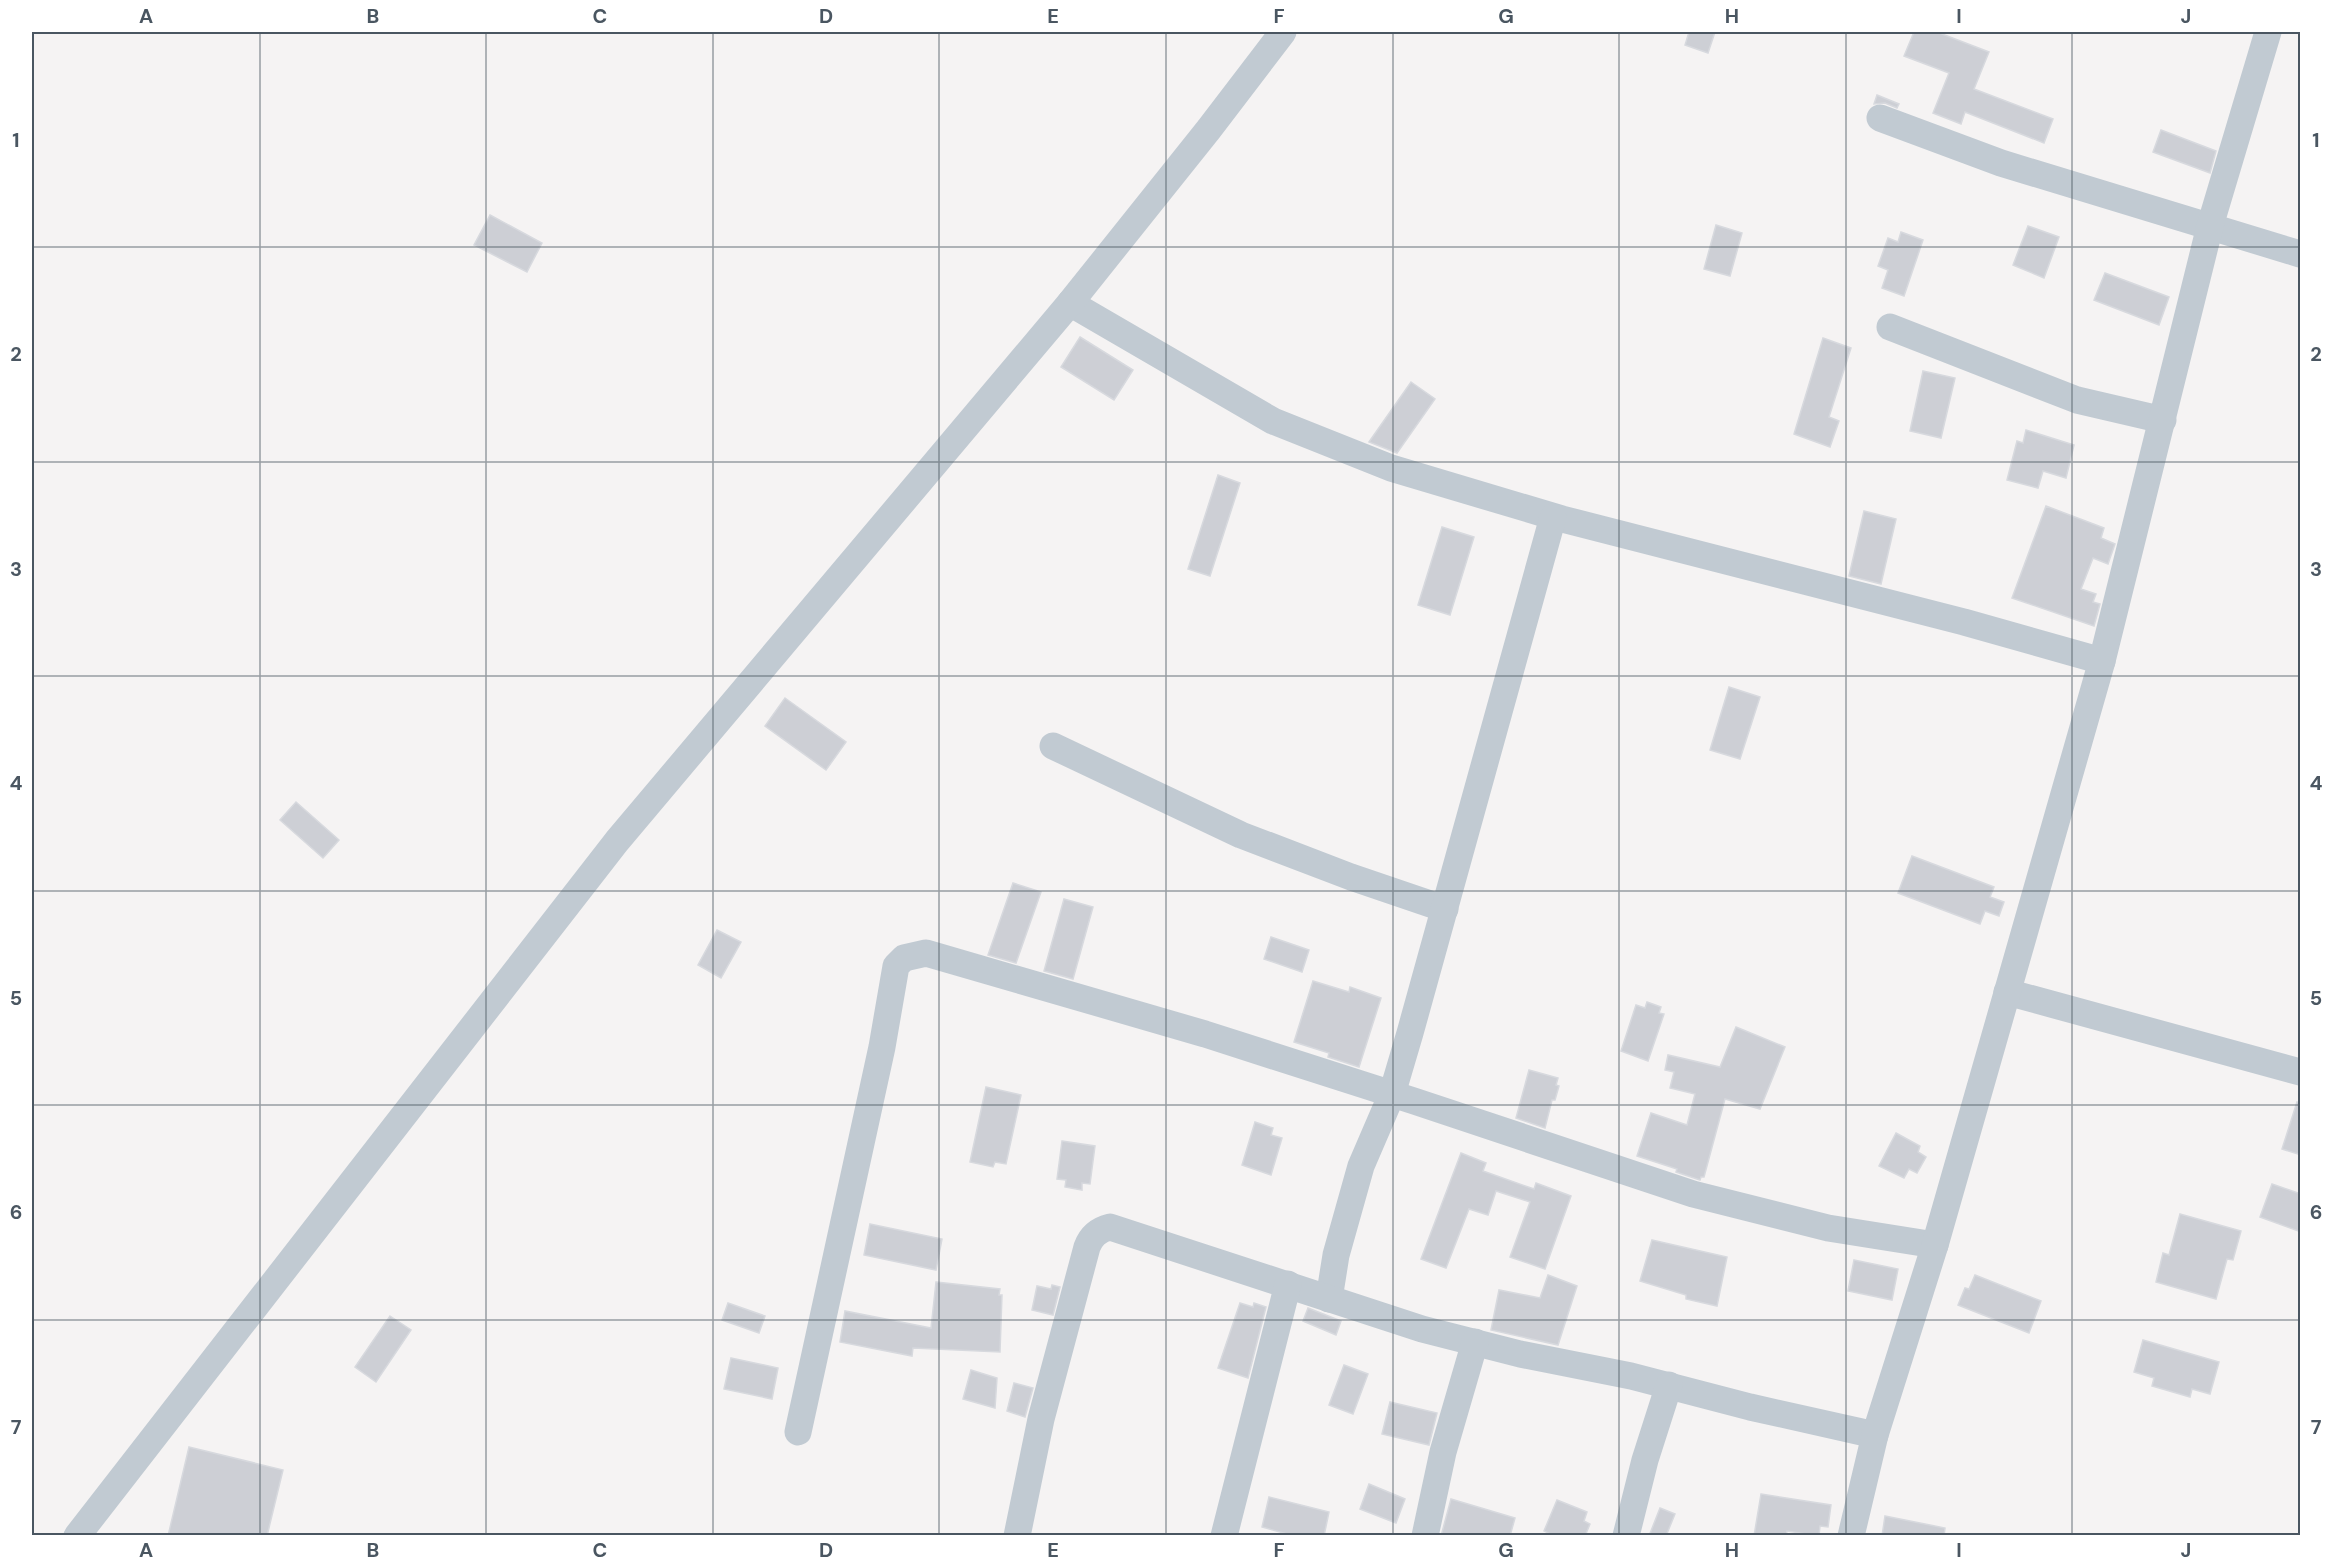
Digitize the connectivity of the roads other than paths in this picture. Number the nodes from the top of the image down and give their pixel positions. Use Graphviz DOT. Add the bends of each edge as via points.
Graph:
graph roads {
  1 [pos="1283,32"];
  2 [pos="2268,32"];
  3 [pos="1880,118"];
  4 [pos="2210,226"];
  5 [pos="2301,254"];
  6 [pos="1070,303"];
  7 [pos="1890,327"];
  8 [pos="2163,420"];
  9 [pos="1553,517"];
  10 [pos="2102,661"];
  11 [pos="1053,746"];
  12 [pos="1445,909"];
  13 [pos="2007,992"];
  14 [pos="2301,1072"];
  15 [pos="1392,1094"];
  16 [pos="1935,1245"];
  17 [pos="1288,1284"];
  18 [pos="1329,1299"];
  19 [pos="1475,1342"];
  20 [pos="1669,1385"];
  21 [pos="798,1432"];
  22 [pos="1875,1435"];
  23 [pos="77,1536"];
  24 [pos="1017,1536"];
  25 [pos="1224,1536"];
  26 [pos="1425,1536"];
  27 [pos="1626,1536"];
  28 [pos="1851,1536"];
  1 -- 6 [label="street"];
  2 -- 4 [label="street"];
  3 -- 4 [label="street" via="2001,163"];
  4 -- 5 [label="street"];
  4 -- 8 [label="street"];
  6 -- 9 [label="street" via="1273,421 1391,468"];
  6 -- 23 [label="street" via="617,841"];
  7 -- 8 [label="street" via="2077,400"];
  8 -- 10 [label="street"];
  9 -- 10 [label="street"];
  9 -- 12 [label="street"];
  10 -- 13 [label="street"];
  11 -- 12 [label="street" via="1241,835"];
  12 -- 15 [label="street"];
  13 -- 14 [label="street"];
  13 -- 16 [label="street"];
  15 -- 16 [label="street" via="1693,1194 1828,1228"];
  15 -- 18 [label="street" via="1361,1166 1336,1255"];
  15 -- 21 [label="street" via="953,960 926,953 904,958 896,966"];
  16 -- 22 [label="street"];
  17 -- 18 [label="street"];
  17 -- 24 [label="street" via="1117,1228 1103,1229 1090,1238 1041,1419"];
  17 -- 25 [label="street"];
  18 -- 19 [label="street"];
  19 -- 20 [label="street"];
  19 -- 26 [label="street" via="1443,1452"];
  20 -- 22 [label="street"];
  20 -- 27 [label="street"];
  22 -- 28 [label="street"];
}
